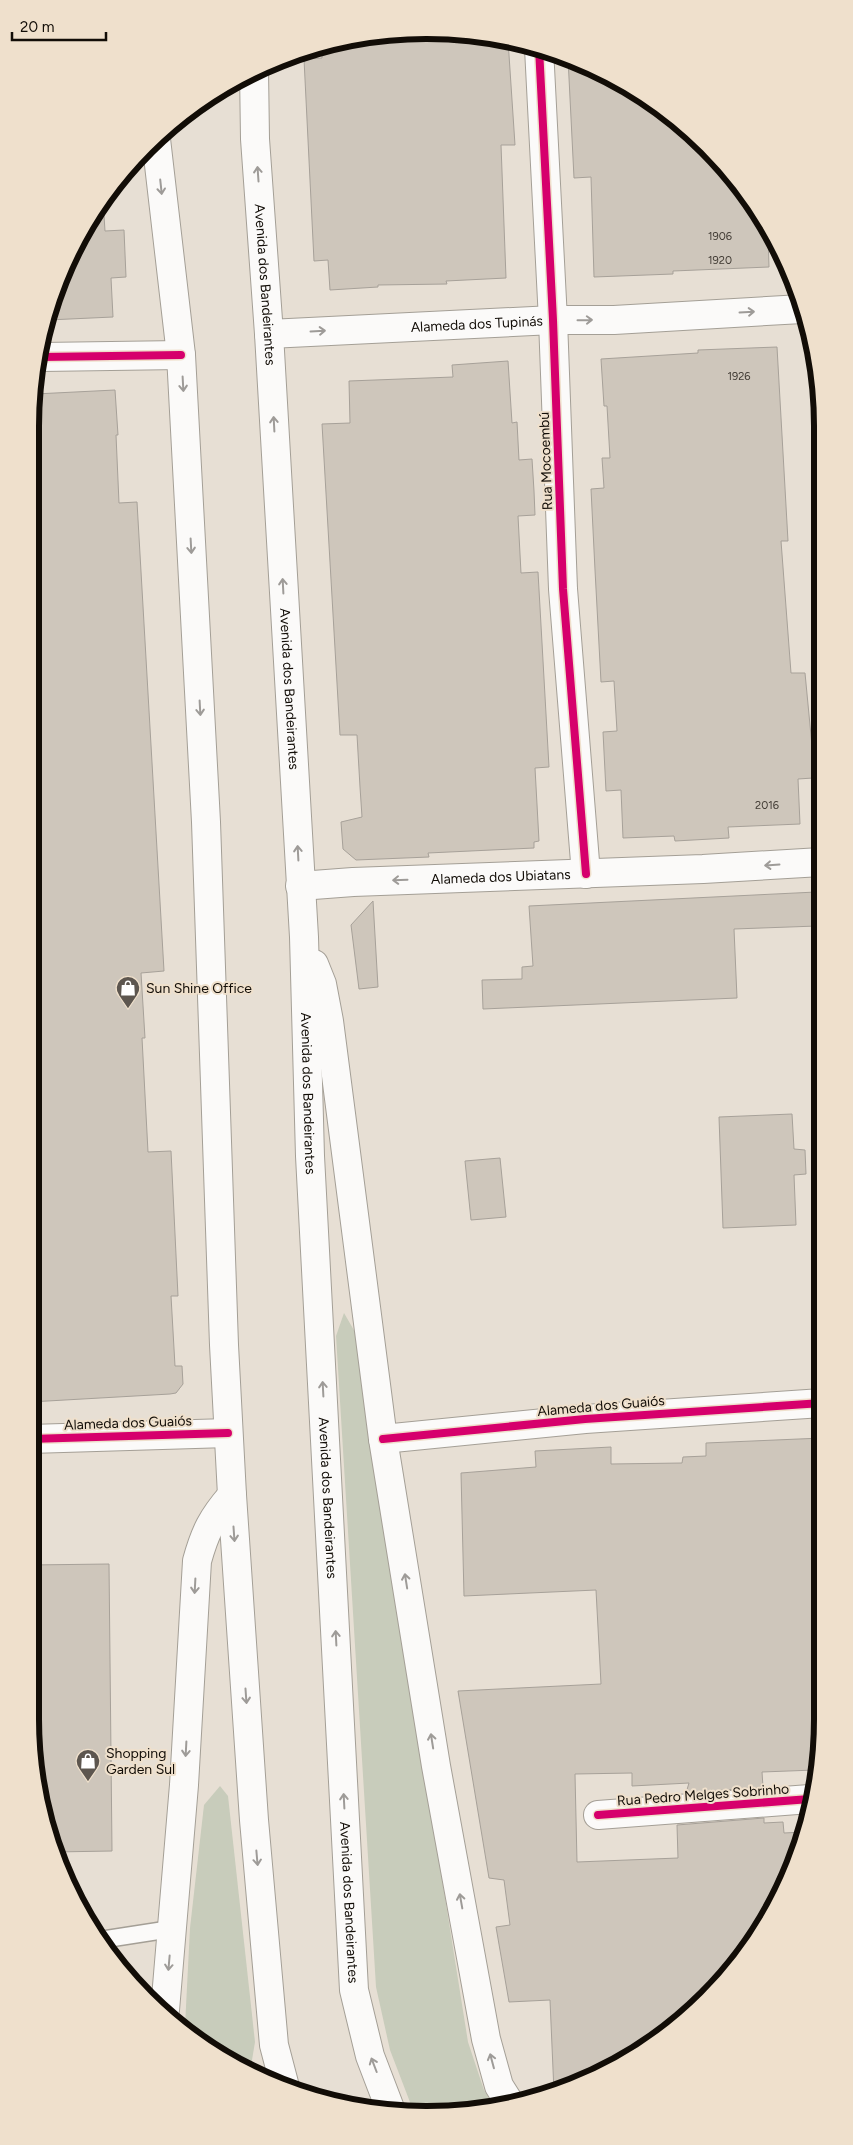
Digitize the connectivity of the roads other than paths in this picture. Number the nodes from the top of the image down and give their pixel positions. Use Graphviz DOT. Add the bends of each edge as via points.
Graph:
graph roads {
  1 [pos="539,56"];
  2 [pos="254,79"];
  3 [pos="157,148"];
  4 [pos="796,309"];
  5 [pos="553,320"];
  6 [pos="269,334"];
  7 [pos="181,356"];
  8 [pos="45,357"];
  9 [pos="814,862"];
  10 [pos="586,874"];
  11 [pos="300,886"];
  12 [pos="304,937"];
  13 [pos="814,1403"];
  14 [pos="228,1433"];
  15 [pos="39,1439"];
  16 [pos="383,1439"];
  17 [pos="232,1495"];
  18 [pos="806,1799"];
  19 [pos="598,1815"];
  20 [pos="171,1930"];
  21 [pos="108,1939"];
  22 [pos="165,2005"];
  23 [pos="274,2045"];
  24 [pos="269,2073"];
  25 [pos="283,2079"];
  26 [pos="507,2098"];
  27 [pos="388,2104"];
  1 -- 5 [label="main road, Rua Mocoembú"];
  6 -- 2 [label="main road, Avenida dos Bandeirantes, one-way"];
  3 -- 7 [label="main road, one-way"];
  5 -- 4 [label="main road, Alameda dos Tupinás, one-way" via="614,320"];
  6 -- 5 [label="main road, Alameda dos Tupinás, one-way"];
  5 -- 10 [label="main road, Rua Mocoembú" via="563,589"];
  11 -- 6 [label="main road, Avenida dos Bandeirantes, one-way"];
  7 -- 8 [label="main road"];
  7 -- 14 [label="main road, one-way" via="206,822"];
  9 -- 10 [label="main road, Alameda dos Ubiatans, one-way"];
  10 -- 11 [label="main road, Alameda dos Ubiatans, one-way"];
  11 -- 12 [label="main road, Avenida dos Bandeirantes"];
  12 -- 16 [label="main road" via="322,984 329,1021"];
  27 -- 12 [label="main road, Avenida dos Bandeirantes, one-way" via="370,2056 354,1990 310,1156"];
  13 -- 16 [label="main road, Alameda dos Guaiós" via="585,1419"];
  14 -- 15 [label="main road, Alameda dos Guaiós"];
  14 -- 17 [label="main road"];
  26 -- 16 [label="main road, one-way" via="499,2086 486,2039 436,1766"];
  17 -- 20 [label="main road, one-way" via="217,1512 204,1535 197,1561 184,1785"];
  17 -- 23 [label="main road, one-way" via="254,1820"];
  18 -- 19 [label="main road, Rua Pedro Melges Sobrinho"];
  20 -- 21 [label="lane"];
  20 -- 22 [label="main road, one-way"];
  23 -- 24 [label="main road"];
  23 -- 25 [label="main road"];
}
